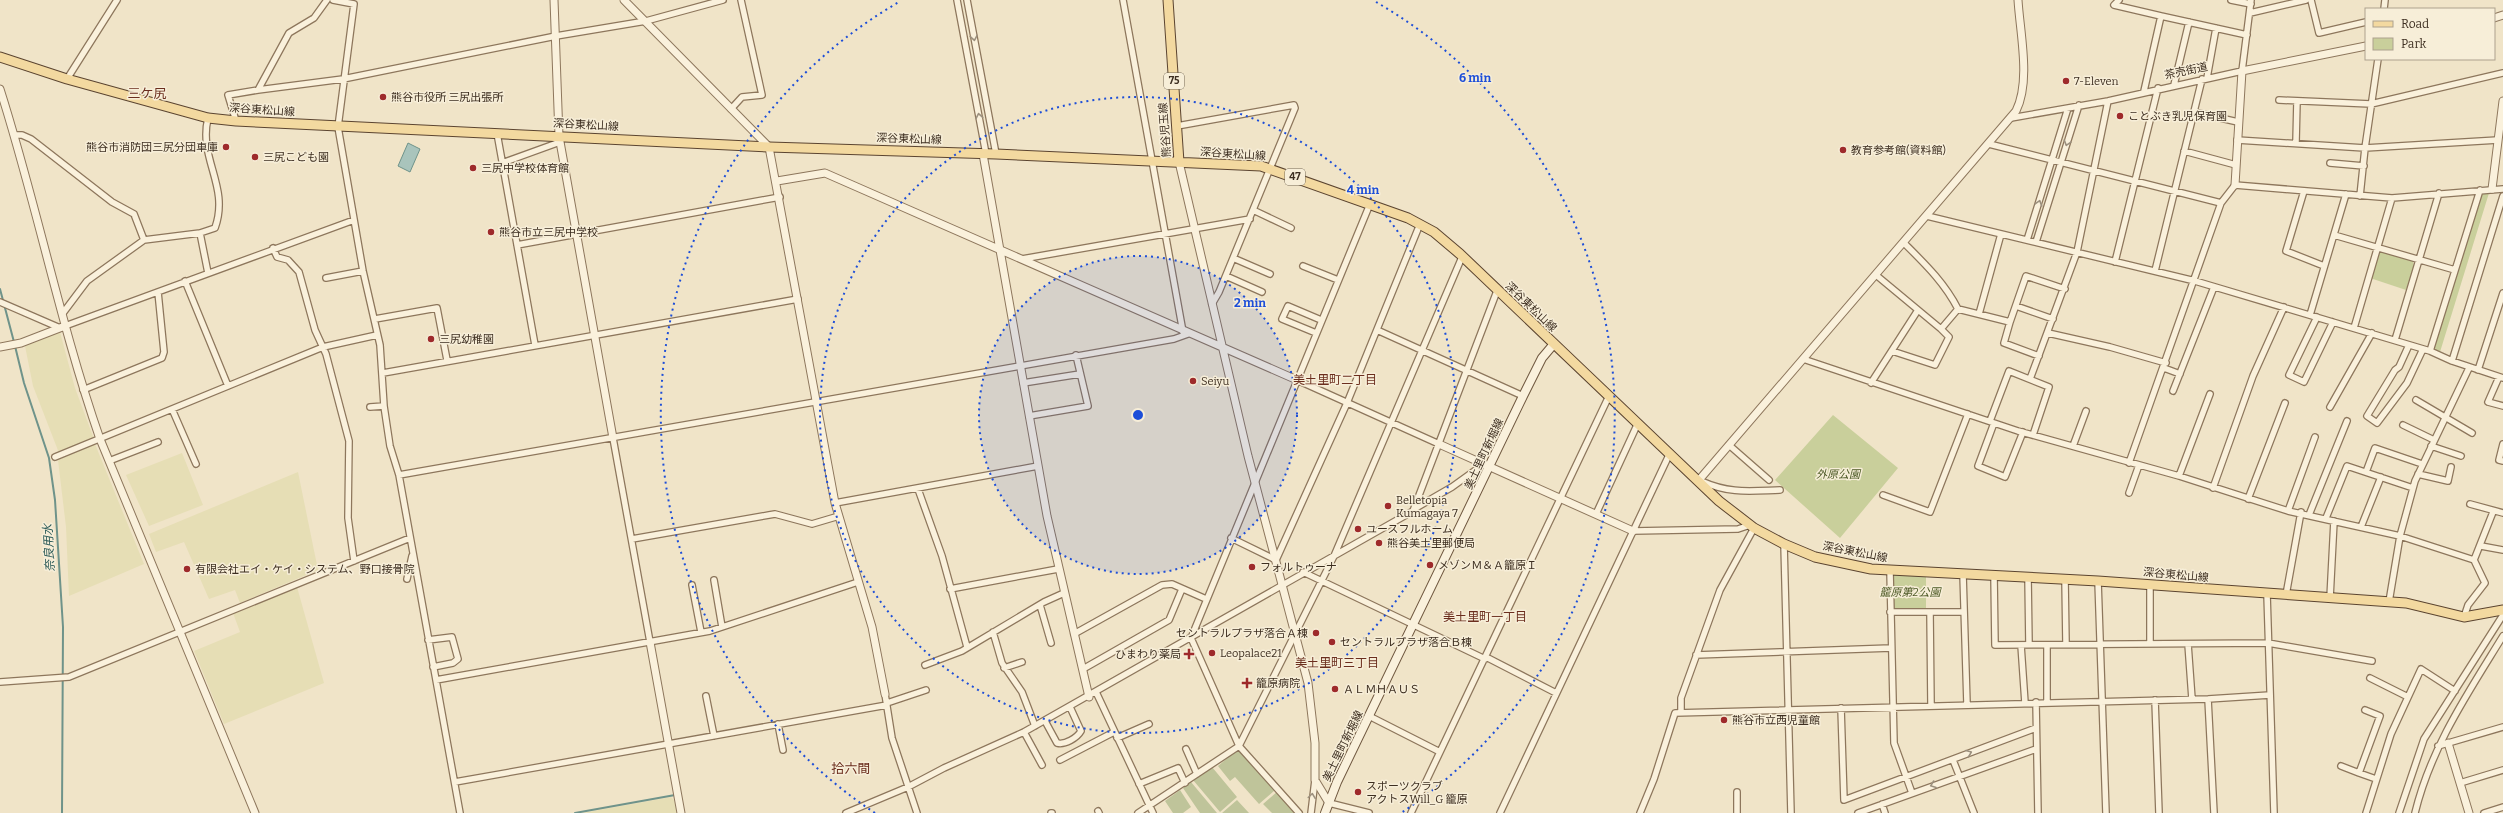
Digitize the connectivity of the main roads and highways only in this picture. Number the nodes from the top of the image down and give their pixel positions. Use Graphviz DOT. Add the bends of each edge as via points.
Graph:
graph roads {
  1 [pos="1168,0"];
  2 [pos="1,61"];
  3 [pos="1180,162"];
  4 [pos="1553,345"];
  5 [pos="2503,610"];
  6 [pos="1325,813"];
  1 -- 3 [label="main road, 熊谷児玉線 / 75"];
  2 -- 3 [label="main road, 深谷東松山線 / 47" via="208,118 236,121 497,133 560,139"];
  3 -- 4 [label="main road, 深谷東松山線 / 47" via="1261,166 1420,224 1444,240"];
  4 -- 5 [label="main road, 深谷東松山線 / 47" via="1719,501 1752,526 1784,544 1835,563 1890,571 2098,581 2406,603 2464,617"];
  4 -- 6 [label="main road, 美土里町新堀線" via="1542,358 1487,465"];
}
